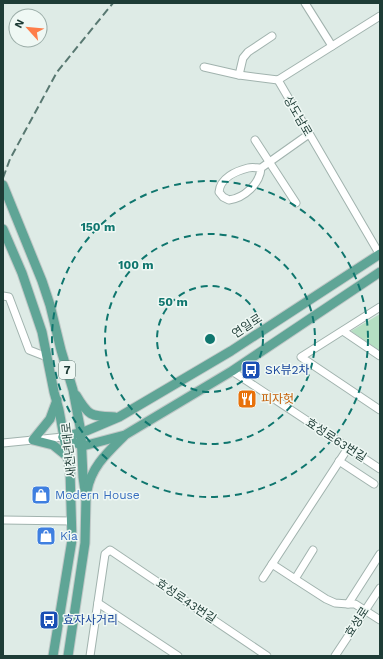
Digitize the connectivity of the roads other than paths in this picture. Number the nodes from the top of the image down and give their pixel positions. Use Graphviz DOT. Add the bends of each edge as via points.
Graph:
graph roads {
  1 [pos="305,3"];
  2 [pos="380,16"];
  3 [pos="272,36"];
  4 [pos="332,46"];
  5 [pos="204,67"];
  6 [pos="239,75"];
  7 [pos="278,80"];
  8 [pos="309,134"];
  9 [pos="255,140"];
  10 [pos="270,162"];
  11 [pos="261,168"];
  12 [pos="3,185"];
  13 [pos="296,203"];
  14 [pos="3,229"];
  15 [pos="380,255"];
  16 [pos="380,272"];
  17 [pos="3,296"];
  18 [pos="380,307"];
  19 [pos="343,331"];
  20 [pos="380,356"];
  21 [pos="47,357"];
  22 [pos="232,371"];
  23 [pos="73,390"];
  24 [pos="56,400"];
  25 [pos="380,410"];
  26 [pos="119,417"];
  27 [pos="81,432"];
  28 [pos="125,435"];
  29 [pos="64,436"];
  30 [pos="33,440"];
  31 [pos="3,443"];
  32 [pos="83,446"];
  33 [pos="348,448"];
  34 [pos="68,457"];
  35 [pos="339,461"];
  36 [pos="380,469"];
  37 [pos="374,484"];
  38 [pos="86,497"];
  39 [pos="3,520"];
  40 [pos="72,521"];
  41 [pos="313,550"];
  42 [pos="380,554"];
  43 [pos="272,564"];
  44 [pos="263,578"];
  45 [pos="295,579"];
  46 [pos="380,588"];
  47 [pos="98,603"];
  48 [pos="348,604"];
  49 [pos="365,610"];
  50 [pos="380,620"];
  51 [pos="53,656"];
  52 [pos="68,656"];
  53 [pos="90,656"];
  54 [pos="178,656"];
  55 [pos="267,656"];
  56 [pos="335,656"];
  1 -- 4 [label="street"];
  2 -- 4 [label="street"];
  3 -- 6 [label="street" via="248,52 243,58"];
  4 -- 7 [label="street"];
  5 -- 6 [label="street"];
  6 -- 7 [label="street"];
  7 -- 8 [label="street, 상도남로"];
  8 -- 10 [label="street"];
  8 -- 15 [label="street, 상도남로"];
  9 -- 10 [label="street"];
  10 -- 11 [label="street"];
  10 -- 13 [label="street"];
  11 -- 11 [label="street" via="248,168 232,175 223,181 219,192 229,200 240,198 260,176"];
  12 -- 23 [label="main road, 새천년대로 / 7" via="50,305"];
  14 -- 21 [label="main road, 새천년대로 / 7" via="22,273 42,332"];
  15 -- 26 [label="main road, 연일로" via="231,351"];
  16 -- 22 [label="main road"];
  17 -- 21 [label="street" via="9,297 29,350"];
  18 -- 19 [label="street"];
  19 -- 20 [label="street"];
  19 -- 25 [label="street" via="301,357"];
  21 -- 24 [label="main road, 새천년대로 / 7"];
  22 -- 28 [label="main road"];
  22 -- 33 [label="street, 효성로63번길"];
  23 -- 26 [label="main road" via="87,412 97,416"];
  23 -- 27 [label="main road, 새천년대로 / 7"];
  24 -- 29 [label="main road, 새천년대로 / 7"];
  24 -- 30 [label="main road" via="50,419"];
  26 -- 27 [label="main road, 연일로"];
  27 -- 29 [label="main road, 연일로"];
  27 -- 32 [label="main road, 새천년대로 / 7"];
  28 -- 32 [label="main road"];
  28 -- 38 [label="main road" via="97,466 88,481"];
  29 -- 30 [label="street"];
  29 -- 32 [label="main road"];
  29 -- 34 [label="main road, 새천년대로 / 7"];
  30 -- 31 [label="street"];
  30 -- 34 [label="main road" via="53,445"];
  32 -- 38 [label="main road, 새천년대로 / 7"];
  33 -- 35 [label="street"];
  33 -- 36 [label="street, 효성로63번길"];
  34 -- 40 [label="main road, 새천년대로 / 7"];
  35 -- 37 [label="street"];
  35 -- 43 [label="street"];
  38 -- 52 [label="main road, 새천년대로 / 7" via="85,543"];
  39 -- 40 [label="street"];
  40 -- 51 [label="main road, 새천년대로 / 7" via="72,540"];
  41 -- 45 [label="street"];
  42 -- 48 [label="street"];
  43 -- 44 [label="street"];
  43 -- 45 [label="street"];
  45 -- 48 [label="street" via="326,599"];
  46 -- 49 [label="street, 효성로"];
  47 -- 53 [label="street"];
  47 -- 54 [label="street"];
  47 -- 55 [label="street, 효성로43번길" via="105,554 110,550"];
  48 -- 49 [label="street" via="355,604"];
  49 -- 50 [label="street"];
  49 -- 56 [label="street, 효성로"];
}
